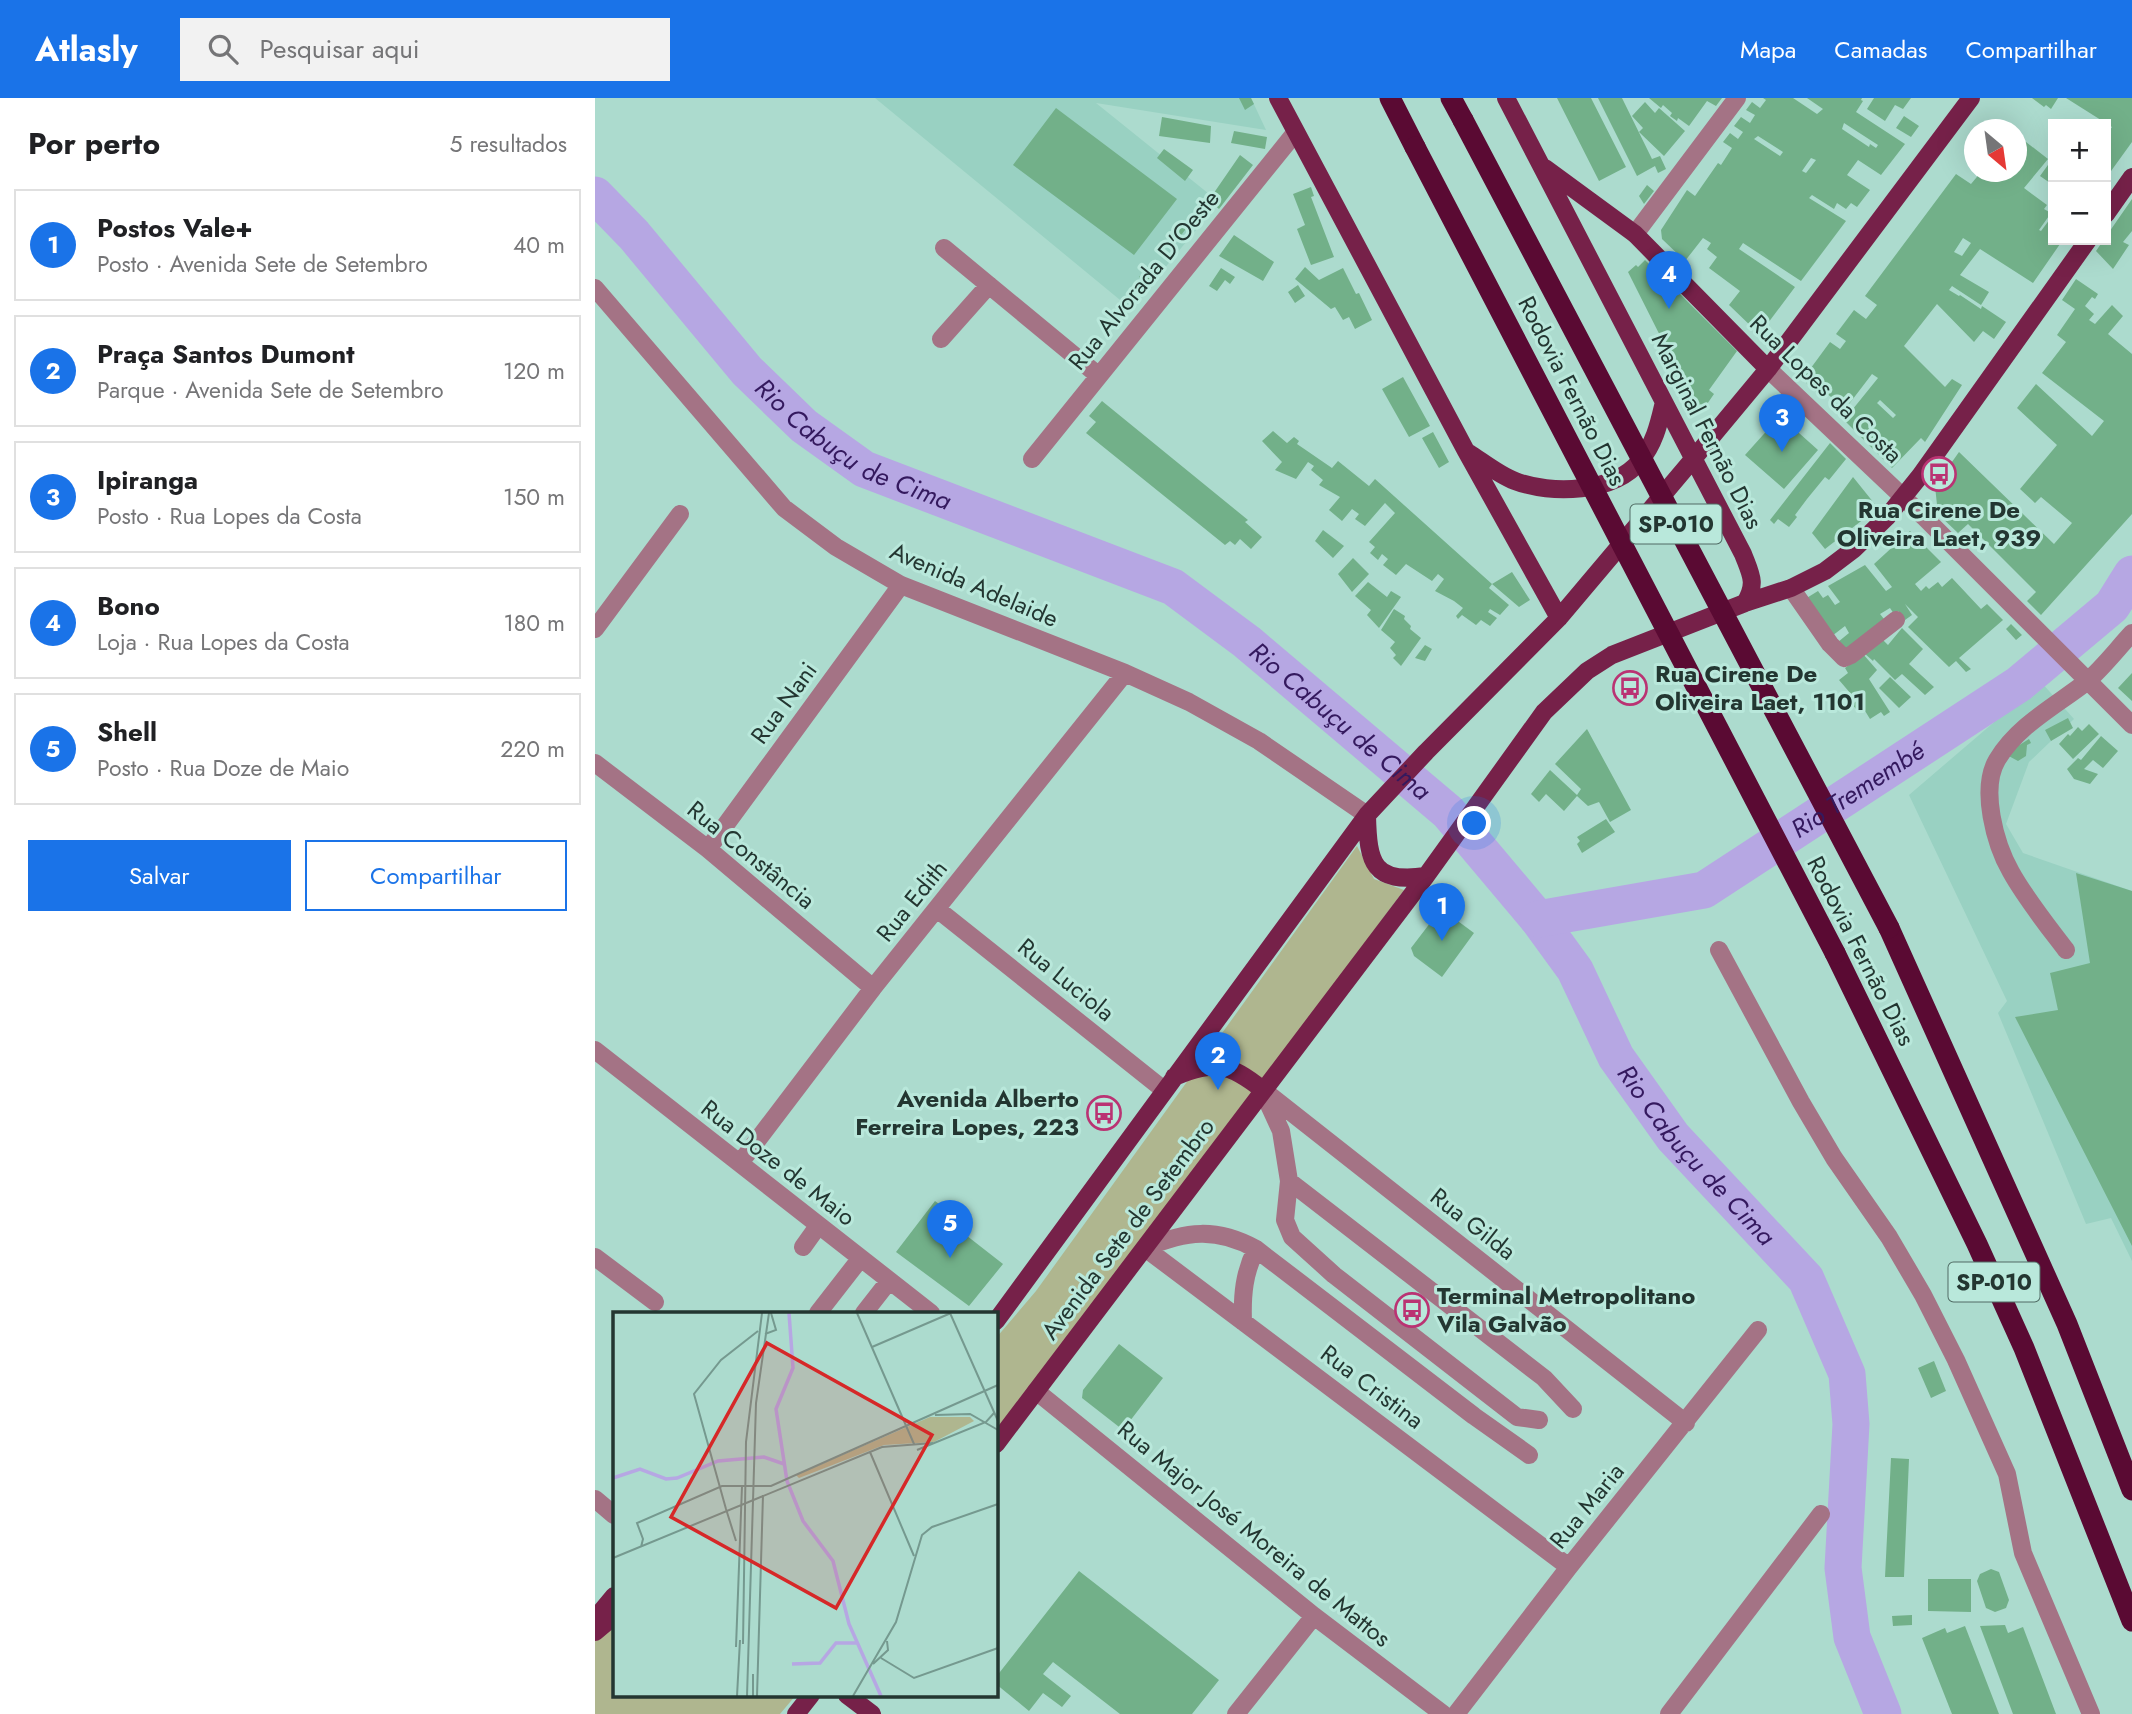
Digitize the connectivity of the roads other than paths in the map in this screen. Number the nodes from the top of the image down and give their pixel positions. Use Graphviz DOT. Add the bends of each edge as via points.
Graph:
graph roads {
  1 [pos="1278,98"];
  2 [pos="1375,98"];
  3 [pos="1390,98"];
  4 [pos="1451,98"];
  5 [pos="1506,98"];
  6 [pos="1737,98"];
  7 [pos="1971,98"];
  8 [pos="1405,127"];
  9 [pos="1295,133"];
  10 [pos="1541,165"];
  11 [pos="2132,177"];
  12 [pos="2111,207"];
  13 [pos="1636,234"];
  14 [pos="2084,245"];
  15 [pos="944,248"];
  16 [pos="989,285"];
  17 [pos="595,288"];
  18 [pos="941,339"];
  19 [pos="1768,369"];
  20 [pos="1099,376"];
  21 [pos="1664,402"];
  22 [pos="1466,451"];
  23 [pos="1694,458"];
  24 [pos="1032,459"];
  25 [pos="1904,497"];
  26 [pos="680,514"];
  27 [pos="901,585"];
  28 [pos="1791,588"];
  29 [pos="1745,603"];
  30 [pos="1559,618"];
  31 [pos="1896,620"];
  32 [pos="595,629"];
  33 [pos="2132,633"];
  34 [pos="1125,673"];
  35 [pos="2087,681"];
  36 [pos="2132,725"];
  37 [pos="595,763"];
  38 [pos="1372,810"];
  39 [pos="708,849"];
  40 [pos="1426,876"];
  41 [pos="937,909"];
  42 [pos="1719,950"];
  43 [pos="2066,950"];
  44 [pos="873,988"];
  45 [pos="595,1050"];
  46 [pos="1169,1084"];
  47 [pos="1262,1090"];
  48 [pos="740,1163"];
  49 [pos="1289,1181"];
  50 [pos="818,1226"];
  51 [pos="803,1247"];
  52 [pos="1145,1248"];
  53 [pos="1256,1249"];
  54 [pos="595,1257"];
  55 [pos="860,1259"];
  56 [pos="889,1281"];
  57 [pos="655,1302"];
  58 [pos="819,1312"];
  59 [pos="865,1312"];
  60 [pos="930,1312"];
  61 [pos="997,1320"];
  62 [pos="1243,1322"];
  63 [pos="1758,1330"];
  64 [pos="1036,1391"];
  65 [pos="1573,1409"];
  66 [pos="1539,1420"];
  67 [pos="1686,1423"];
  68 [pos="997,1443"];
  69 [pos="1529,1455"];
  70 [pos="2132,1490"];
  71 [pos="595,1499"];
  72 [pos="613,1514"];
  73 [pos="1821,1514"];
  74 [pos="1569,1567"];
  75 [pos="613,1597"];
  76 [pos="1314,1616"];
  77 [pos="613,1617"];
  78 [pos="595,1619"];
  79 [pos="2132,1621"];
  80 [pos="595,1632"];
  81 [pos="810,1696"];
  82 [pos="848,1696"];
  83 [pos="796,1714"];
  84 [pos="872,1714"];
  85 [pos="1236,1714"];
  86 [pos="1443,1714"];
  87 [pos="1456,1714"];
  88 [pos="1669,1714"];
  89 [pos="2091,1714"];
  1 -- 9 [label="main road"];
  2 -- 8 [label="highway"];
  3 -- 8 [label="highway, Rodovia Fernão Dias / SP-010"];
  4 -- 70 [label="highway, Rodovia Fernão Dias / SP-010, bridge" via="1889,928 2067,1324"];
  5 -- 10 [label="main road, Marginal Fernão Dias / SP-010"];
  6 -- 13 [label="street"];
  7 -- 19 [label="main road"];
  8 -- 79 [label="highway, Rodovia Fernão Dias / SP-010, bridge" via="1835,953 1977,1244 2024,1348"];
  9 -- 20 [label="street, Rua Alvorada D'Oeste"];
  9 -- 22 [label="main road"];
  10 -- 13 [label="main road, Rua Lopes da Costa"];
  10 -- 21 [label="main road, Marginal Fernão Dias / SP-010"];
  11 -- 12 [label="main road"];
  13 -- 19 [label="main road, Rua Lopes da Costa"];
  14 -- 25 [label="main road, Avenida Sete de Setembro"];
  15 -- 16 [label="street"];
  16 -- 18 [label="street"];
  16 -- 20 [label="street"];
  17 -- 27 [label="street, Avenida Adelaide" via="784,508 836,547"];
  19 -- 23 [label="main road"];
  19 -- 25 [label="street, Rua Lopes da Costa"];
  20 -- 24 [label="street, Rua Alvorada D'Oeste"];
  21 -- 22 [label="main road" via="1657,433 1639,462 1616,479 1588,488 1514,481"];
  21 -- 23 [label="main road, Marginal Fernão Dias / SP-010"];
  22 -- 30 [label="main road"];
  23 -- 29 [label="main road, Marginal Fernão Dias / SP-010" via="1752,579 1753,590"];
  23 -- 30 [label="main road"];
  25 -- 28 [label="main road, Avenida Sete de Setembro" via="1854,549"];
  25 -- 35 [label="street, Rua Lopes da Costa"];
  26 -- 32 [label="street"];
  27 -- 34 [label="street, Avenida Adelaide"];
  27 -- 39 [label="street, Rua Nani"];
  28 -- 29 [label="main road, Avenida Sete de Setembro"];
  28 -- 31 [label="street" via="1829,645 1844,658"];
  29 -- 40 [label="main road, Avenida Sete de Setembro" via="1612,655 1587,671 1544,712"];
  30 -- 38 [label="main road"];
  33 -- 35 [label="street"];
  34 -- 38 [label="street, Avenida Adelaide" via="1189,702"];
  34 -- 41 [label="street, Rua Edith"];
  35 -- 36 [label="street, Rua Lopes da Costa"];
  35 -- 43 [label="street" via="2036,717 2007,747 1992,770 1989,785 1990,811 2010,871"];
  37 -- 39 [label="street, Rua Constância"];
  38 -- 40 [label="main road" via="1369,848 1375,864 1393,878"];
  38 -- 46 [label="main road"];
  39 -- 44 [label="street, Rua Constância"];
  40 -- 47 [label="main road, Avenida Sete de Setembro"];
  41 -- 44 [label="street, Rua Edith"];
  41 -- 46 [label="street, Rua Luciola"];
  42 -- 89 [label="street" via="1801,1102 1889,1237 1956,1360 2007,1474 2023,1553"];
  44 -- 48 [label="street, Rua Edith"];
  45 -- 48 [label="street, Rua Doze de Maio"];
  46 -- 47 [label="main road" via="1199,1067 1213,1065 1244,1076"];
  46 -- 61 [label="main road"];
  47 -- 49 [label="street" via="1281,1131"];
  47 -- 52 [label="main road, Avenida Sete de Setembro"];
  47 -- 67 [label="street, Rua Gilda"];
  48 -- 50 [label="street, Rua Doze de Maio"];
  49 -- 65 [label="street" via="1544,1378"];
  49 -- 66 [label="street" via="1285,1220 1292,1237 1517,1417"];
  50 -- 51 [label="street"];
  50 -- 55 [label="street, Rua Doze de Maio"];
  52 -- 53 [label="street" via="1171,1237 1215,1233"];
  52 -- 62 [label="street, Rua Cristina"];
  52 -- 64 [label="main road, Avenida Sete de Setembro"];
  53 -- 62 [label="street" via="1244,1283"];
  53 -- 69 [label="street"];
  54 -- 57 [label="street"];
  55 -- 56 [label="street, Rua Doze de Maio"];
  55 -- 58 [label="street"];
  56 -- 59 [label="street"];
  56 -- 60 [label="street, Rua Doze de Maio"];
  62 -- 74 [label="street, Rua Cristina"];
  63 -- 67 [label="street, Rua Maria"];
  64 -- 68 [label="main road, Avenida Sete de Setembro"];
  64 -- 76 [label="street, Rua Major José Moreira de Mattos"];
  67 -- 74 [label="street, Rua Maria"];
  71 -- 72 [label="street"];
  73 -- 88 [label="street"];
  74 -- 87 [label="street, Rua Maria"];
  75 -- 78 [label="main road"];
  76 -- 85 [label="street"];
  76 -- 86 [label="street, Rua Major José Moreira de Mattos"];
  77 -- 80 [label="main road"];
  81 -- 83 [label="main road"];
  82 -- 84 [label="main road"];
}
